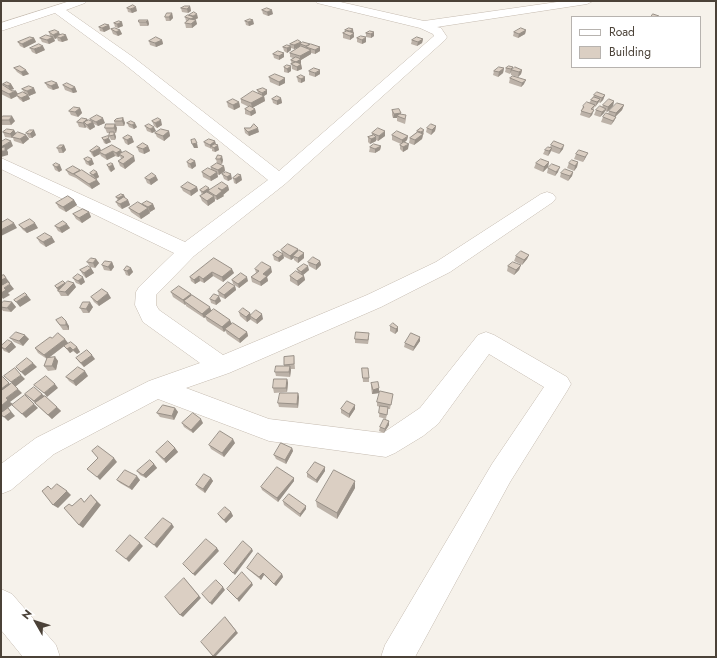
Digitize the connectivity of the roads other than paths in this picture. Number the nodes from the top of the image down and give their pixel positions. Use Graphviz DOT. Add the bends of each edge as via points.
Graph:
graph roads {
  1 [pos="81,1"];
  2 [pos="321,1"];
  3 [pos="587,1"];
  4 [pos="57,9"];
  5 [pos="424,25"];
  6 [pos="1,27"];
  7 [pos="1,163"];
  8 [pos="278,180"];
  9 [pos="548,198"];
  10 [pos="187,251"];
  11 [pos="221,366"];
  12 [pos="157,388"];
  13 [pos="1,481"];
  14 [pos="5,619"];
  15 [pos="44,657"];
  16 [pos="397,657"];
  1 -- 4 [label="street"];
  2 -- 5 [label="street"];
  3 -- 5 [label="street"];
  4 -- 6 [label="street"];
  4 -- 8 [label="street" via="128,60"];
  5 -- 8 [label="street" via="437,31 441,37 438,41"];
  7 -- 10 [label="street"];
  8 -- 10 [label="street"];
  9 -- 11 [label="street" via="443,267 374,301"];
  10 -- 11 [label="street" via="146,292 146,309"];
  11 -- 12 [label="street"];
  12 -- 13 [label="street" via="45,446"];
  12 -- 16 [label="street" via="269,430 386,445 429,416 486,341 559,384 500,473"];
  14 -- 15 [label="street"];
}
